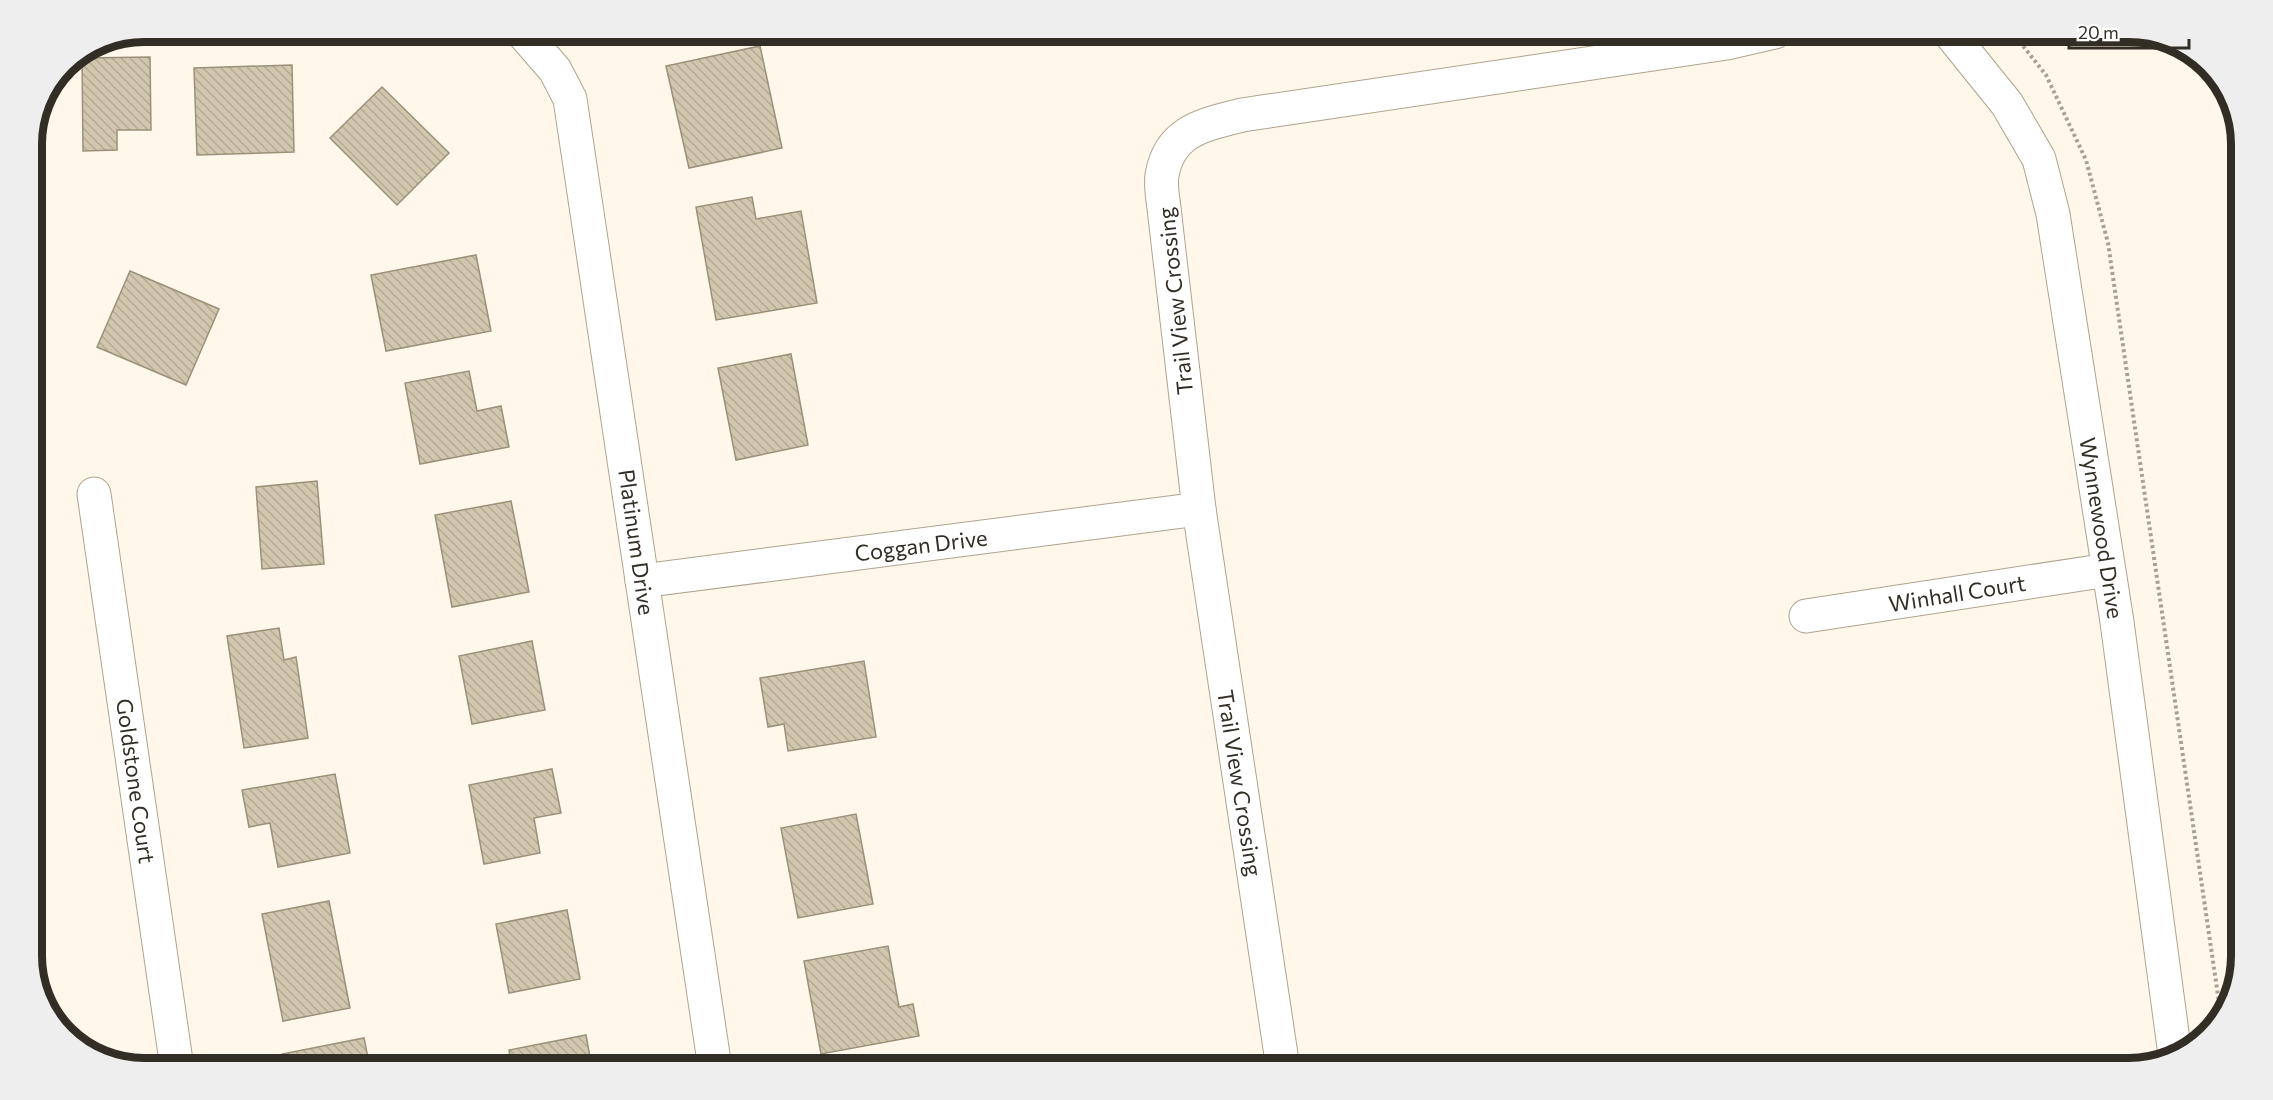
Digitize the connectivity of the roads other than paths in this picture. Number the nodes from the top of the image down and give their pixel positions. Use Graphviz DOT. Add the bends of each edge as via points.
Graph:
graph roads {
  1 [pos="531,42"];
  2 [pos="1731,42"];
  3 [pos="1957,42"];
  4 [pos="94,494"];
  5 [pos="1199,509"];
  6 [pos="2108,570"];
  7 [pos="642,581"];
  8 [pos="1806,616"];
  9 [pos="2174,1048"];
  10 [pos="176,1058"];
  11 [pos="714,1058"];
  12 [pos="1281,1058"];
  1 -- 7 [label="street, Platinum Drive" via="555,70 570,99"];
  2 -- 5 [label="street, Trail View Crossing" via="1242,115 1200,126 1172,146 1162,176 1165,217"];
  3 -- 6 [label="street, Wynnewood Drive" via="2007,104 2039,159 2053,214"];
  4 -- 10 [label="street, Goldstone Court"];
  5 -- 7 [label="street, Coggan Drive"];
  5 -- 12 [label="street, Trail View Crossing"];
  6 -- 8 [label="street, Winhall Court"];
  6 -- 9 [label="street, Wynnewood Drive"];
  7 -- 11 [label="street, Platinum Drive"];
}
